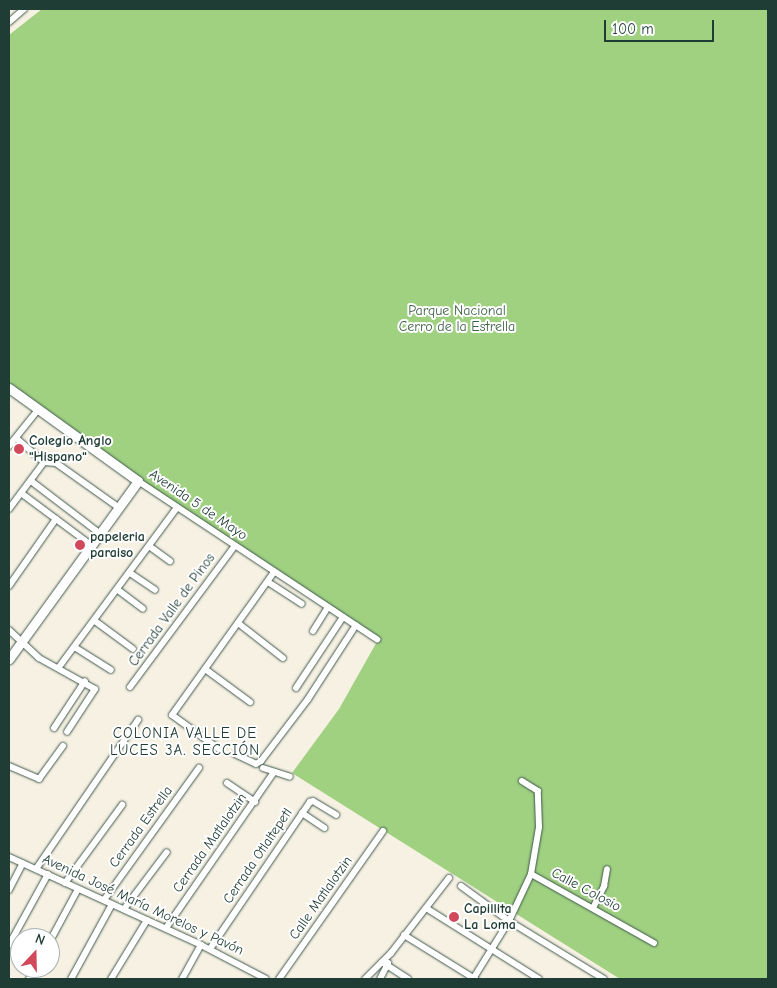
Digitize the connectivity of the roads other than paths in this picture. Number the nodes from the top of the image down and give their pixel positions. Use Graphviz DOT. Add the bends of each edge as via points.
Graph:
graph roads {
  1 [pos="24,9"];
  2 [pos="9,22"];
  3 [pos="9,389"];
  4 [pos="37,411"];
  5 [pos="16,438"];
  6 [pos="9,446"];
  7 [pos="44,462"];
  8 [pos="31,481"];
  9 [pos="138,481"];
  10 [pos="21,493"];
  11 [pos="118,507"];
  12 [pos="9,509"];
  13 [pos="176,509"];
  14 [pos="56,519"];
  15 [pos="100,533"];
  16 [pos="91,545"];
  17 [pos="149,546"];
  18 [pos="234,547"];
  19 [pos="170,561"];
  20 [pos="274,572"];
  21 [pos="130,573"];
  22 [pos="268,582"];
  23 [pos="9,586"];
  24 [pos="118,590"];
  25 [pos="155,590"];
  26 [pos="302,604"];
  27 [pos="328,608"];
  28 [pos="143,609"];
  29 [pos="343,617"];
  30 [pos="95,621"];
  31 [pos="238,623"];
  32 [pos="356,626"];
  33 [pos="9,630"];
  34 [pos="313,631"];
  35 [pos="377,639"];
  36 [pos="22,640"];
  37 [pos="76,648"];
  38 [pos="133,649"];
  39 [pos="283,658"];
  40 [pos="9,659"];
  41 [pos="59,667"];
  42 [pos="205,669"];
  43 [pos="111,670"];
  44 [pos="85,681"];
  45 [pos="130,687"];
  46 [pos="296,688"];
  47 [pos="250,702"];
  48 [pos="138,720"];
  49 [pos="54,728"];
  50 [pos="67,732"];
  51 [pos="63,746"];
  52 [pos="219,749"];
  53 [pos="235,754"];
  54 [pos="9,766"];
  55 [pos="199,768"];
  56 [pos="263,768"];
  57 [pos="274,772"];
  58 [pos="290,777"];
  59 [pos="522,781"];
  60 [pos="227,783"];
  61 [pos="255,802"];
  62 [pos="122,805"];
  63 [pos="302,813"];
  64 [pos="336,815"];
  65 [pos="324,828"];
  66 [pos="383,830"];
  67 [pos="167,852"];
  68 [pos="9,857"];
  69 [pos="23,863"];
  70 [pos="607,868"];
  71 [pos="36,869"];
  72 [pos="48,874"];
  73 [pos="531,874"];
  74 [pos="449,878"];
  75 [pos="65,883"];
  76 [pos="461,886"];
  77 [pos="78,889"];
  78 [pos="9,890"];
  79 [pos="104,900"];
  80 [pos="112,904"];
  81 [pos="426,908"];
  82 [pos="593,908"];
  83 [pos="124,909"];
  84 [pos="147,920"];
  85 [pos="509,921"];
  86 [pos="57,928"];
  87 [pos="166,928"];
  88 [pos="404,935"];
  89 [pos="654,943"];
  90 [pos="9,945"];
  91 [pos="201,945"];
  92 [pos="210,949"];
  93 [pos="491,949"];
  94 [pos="384,964"];
  95 [pos="72,979"];
  96 [pos="111,979"];
  97 [pos="182,979"];
  98 [pos="266,979"];
  99 [pos="279,979"];
  100 [pos="365,979"];
  101 [pos="380,979"];
  102 [pos="408,979"];
  103 [pos="474,979"];
  104 [pos="539,979"];
  105 [pos="604,979"];
  1 -- 2 [label="street"];
  3 -- 4 [label="street, Avenida 5 de Mayo"];
  4 -- 5 [label="street"];
  4 -- 9 [label="street, Avenida 5 de Mayo"];
  5 -- 6 [label="street"];
  5 -- 7 [label="street"];
  7 -- 8 [label="street"];
  7 -- 11 [label="street" via="56,463"];
  8 -- 10 [label="street"];
  8 -- 15 [label="street"];
  9 -- 11 [label="street"];
  9 -- 13 [label="street, Avenida 5 de Mayo"];
  10 -- 12 [label="street"];
  10 -- 14 [label="street"];
  11 -- 15 [label="street"];
  13 -- 17 [label="street"];
  13 -- 18 [label="street, Avenida 5 de Mayo"];
  14 -- 16 [label="street"];
  14 -- 23 [label="street"];
  15 -- 16 [label="street"];
  16 -- 36 [label="street"];
  17 -- 19 [label="street"];
  17 -- 21 [label="street"];
  18 -- 20 [label="street, Avenida 5 de Mayo"];
  18 -- 45 [label="street, Cerrada Valle de Pinos"];
  20 -- 22 [label="street"];
  20 -- 27 [label="street, Avenida 5 de Mayo"];
  21 -- 24 [label="street"];
  21 -- 25 [label="street"];
  22 -- 26 [label="street"];
  22 -- 31 [label="street"];
  24 -- 28 [label="street"];
  24 -- 30 [label="street"];
  27 -- 29 [label="street, Avenida 5 de Mayo"];
  27 -- 34 [label="street"];
  29 -- 32 [label="street, Avenida 5 de Mayo"];
  29 -- 46 [label="street"];
  30 -- 37 [label="street"];
  30 -- 38 [label="street"];
  31 -- 39 [label="street"];
  31 -- 42 [label="street"];
  32 -- 35 [label="street, Avenida 5 de Mayo"];
  32 -- 53 [label="street" via="308,699 261,761 256,764"];
  33 -- 36 [label="street"];
  36 -- 40 [label="street"];
  36 -- 41 [label="street" via="39,658"];
  37 -- 41 [label="street"];
  37 -- 43 [label="street"];
  41 -- 44 [label="street"];
  42 -- 47 [label="street"];
  42 -- 52 [label="street" via="172,715"];
  44 -- 49 [label="street"];
  44 -- 50 [label="street" via="95,688"];
  48 -- 71 [label="street"];
  51 -- 54 [label="street" via="39,779"];
  55 -- 79 [label="street, Cerrada Estrella"];
  56 -- 57 [label="street"];
  57 -- 58 [label="street"];
  57 -- 61 [label="street, Cerrada Matlalotzin"];
  59 -- 73 [label="street" via="538,791 539,827"];
  60 -- 61 [label="street"];
  61 -- 87 [label="street, Cerrada Matlalotzin"];
  62 -- 75 [label="street"];
  63 -- 64 [label="street, Cerrada Otlaltepetl" via="313,801"];
  63 -- 65 [label="street"];
  63 -- 92 [label="street, Cerrada Otlaltepetl"];
  66 -- 99 [label="street, Calle Matlalotzin"];
  67 -- 83 [label="street"];
  68 -- 69 [label="street, Avenida José María Morelos y Pavón"];
  69 -- 71 [label="street, Avenida José María Morelos y Pavón"];
  69 -- 78 [label="street"];
  70 -- 82 [label="street" via="604,886"];
  71 -- 72 [label="street, Avenida José María Morelos y Pavón"];
  72 -- 75 [label="street, Avenida José María Morelos y Pavón"];
  72 -- 90 [label="street"];
  73 -- 82 [label="street, Calle Colosio"];
  73 -- 85 [label="street, Calle Colosio"];
  74 -- 81 [label="street"];
  75 -- 77 [label="street, Avenida José María Morelos y Pavón"];
  76 -- 85 [label="street"];
  77 -- 79 [label="street, Avenida José María Morelos y Pavón"];
  77 -- 86 [label="street"];
  79 -- 80 [label="street, Avenida José María Morelos y Pavón"];
  80 -- 83 [label="street, Avenida José María Morelos y Pavón"];
  80 -- 95 [label="street"];
  81 -- 88 [label="street"];
  81 -- 93 [label="street"];
  82 -- 89 [label="street, Calle Colosio"];
  83 -- 84 [label="street, Avenida José María Morelos y Pavón"];
  84 -- 87 [label="street, Avenida José María Morelos y Pavón"];
  84 -- 96 [label="street"];
  85 -- 93 [label="street, Calle Colosio"];
  85 -- 105 [label="street"];
  87 -- 91 [label="street, Avenida José María Morelos y Pavón"];
  88 -- 94 [label="street"];
  88 -- 103 [label="street"];
  91 -- 92 [label="street, Avenida José María Morelos y Pavón"];
  91 -- 97 [label="street"];
  92 -- 98 [label="street, Avenida José María Morelos y Pavón"];
  93 -- 103 [label="street, Calle Colosio"];
  93 -- 104 [label="street"];
  94 -- 100 [label="street"];
  94 -- 101 [label="street"];
  94 -- 102 [label="street"];
}
